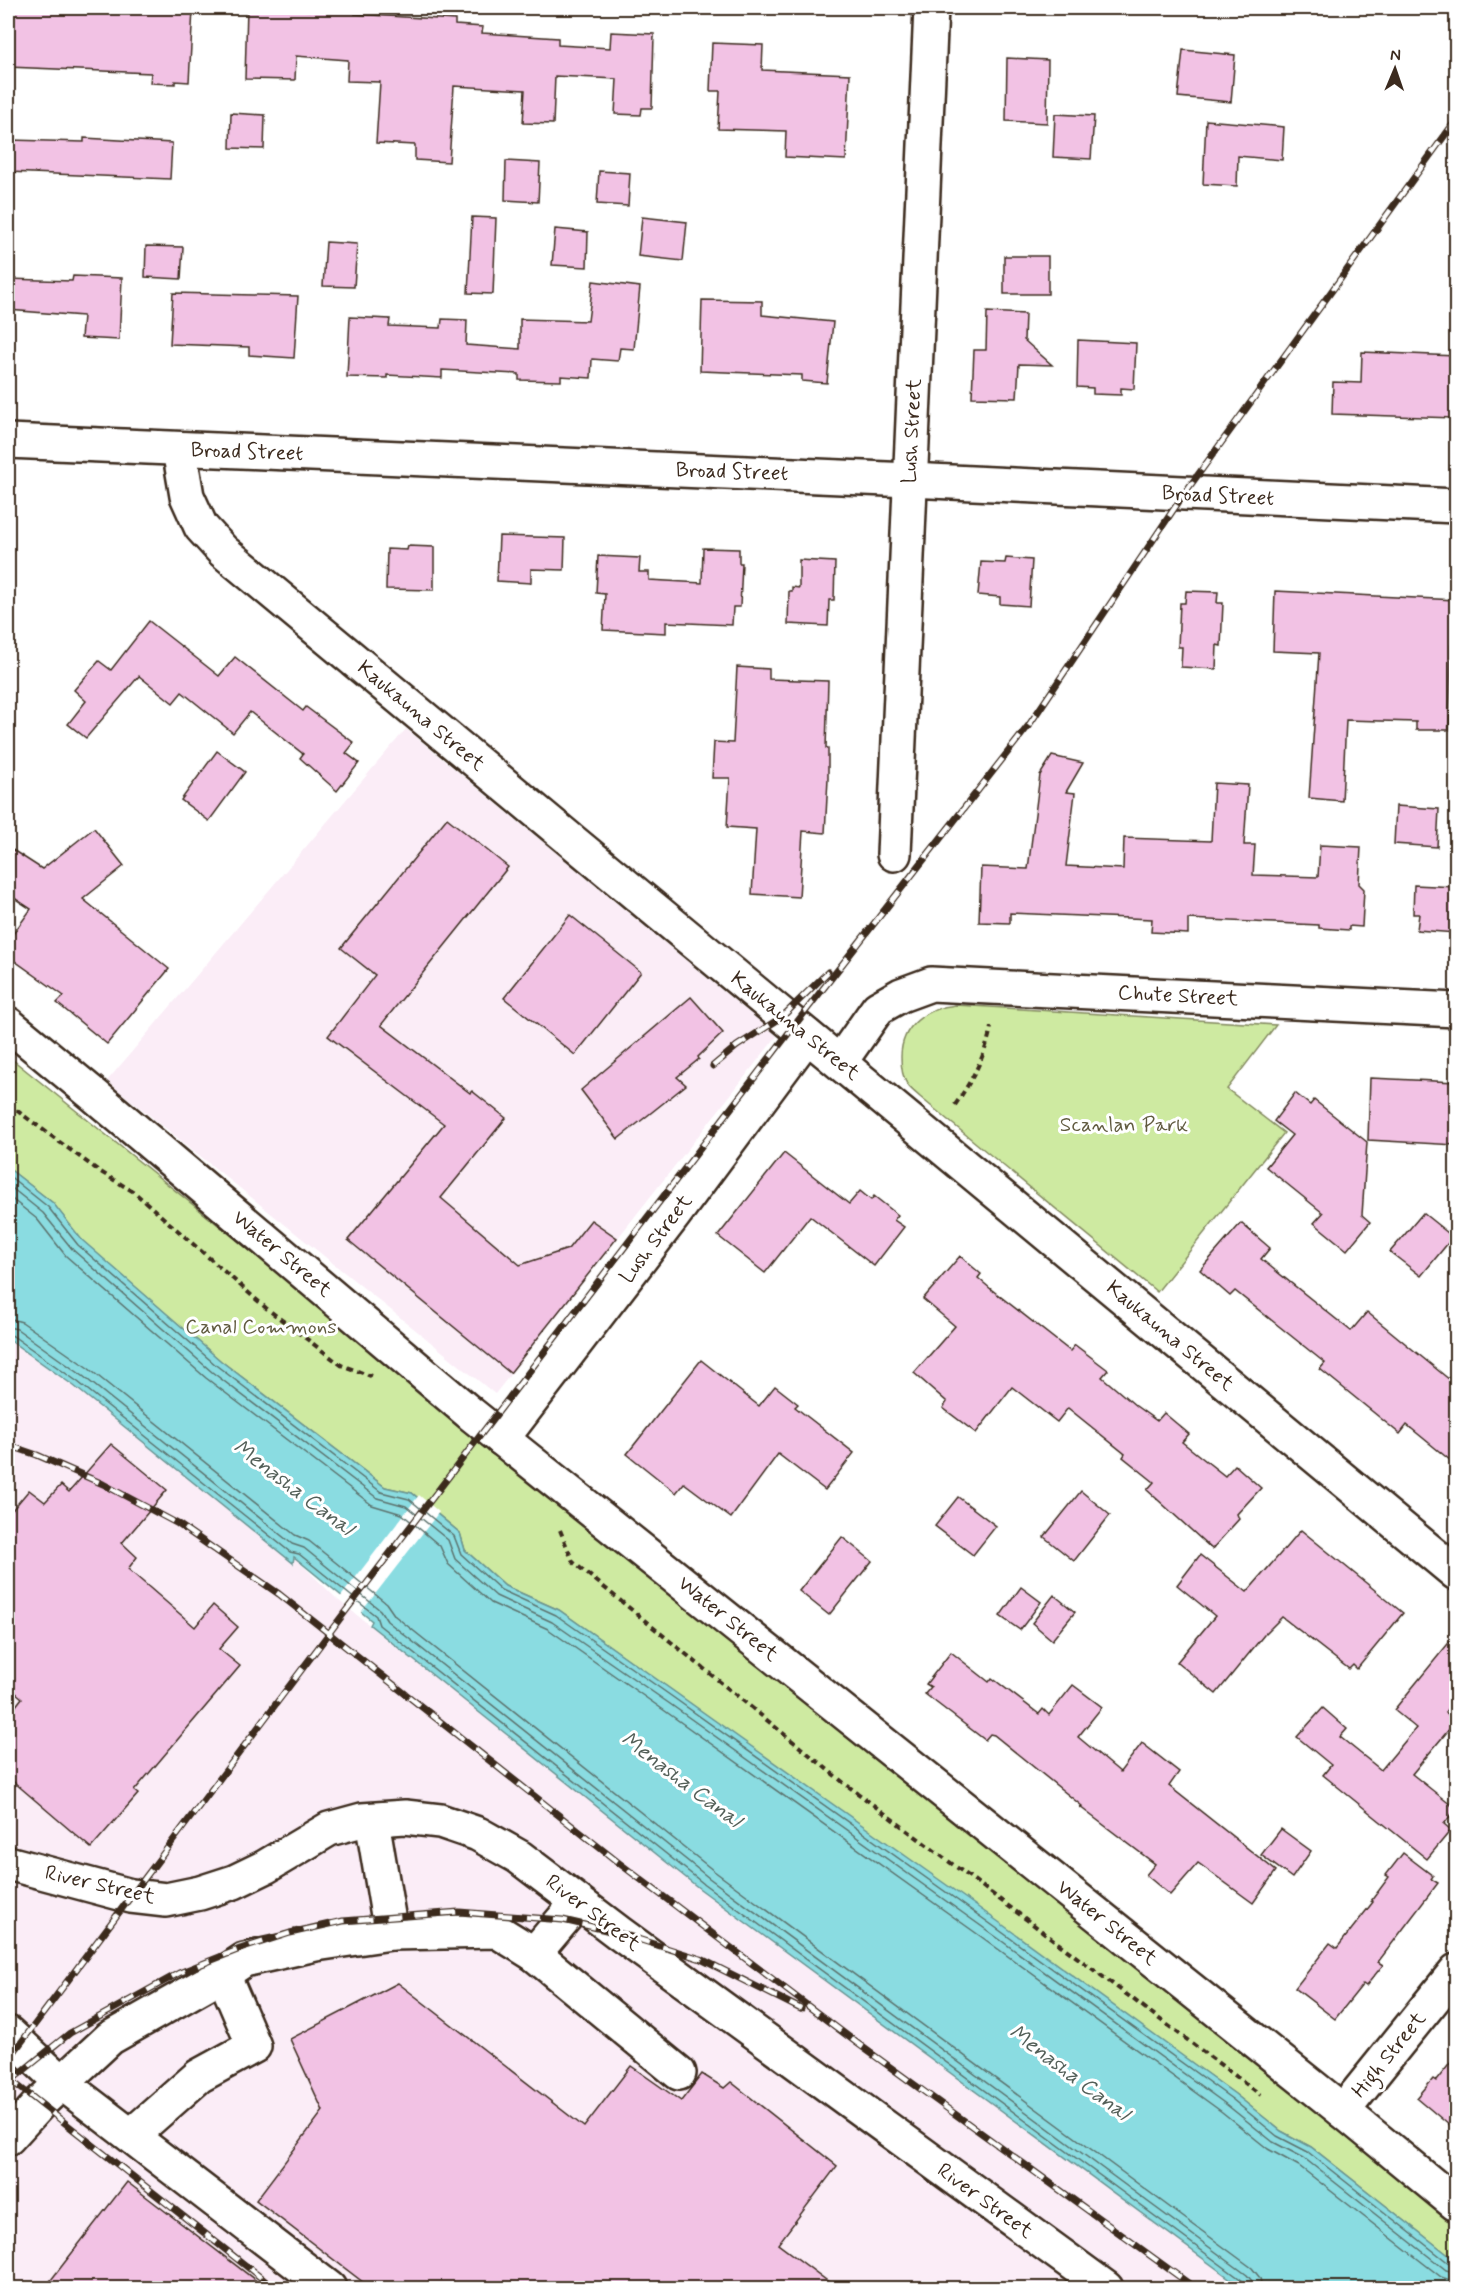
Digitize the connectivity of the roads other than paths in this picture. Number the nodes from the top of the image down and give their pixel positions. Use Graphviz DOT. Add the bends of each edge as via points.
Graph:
graph roads {
  1 [pos="931,8"];
  2 [pos="8,441"];
  3 [pos="179,449"];
  4 [pos="910,480"];
  5 [pos="1456,506"];
  6 [pos="894,854"];
  7 [pos="1456,1010"];
  8 [pos="8,1024"];
  9 [pos="807,1036"];
  10 [pos="840,1062"];
  11 [pos="502,1439"];
  12 [pos="1452,1561"];
  13 [pos="372,1820"];
  14 [pos="8,1863"];
  15 [pos="578,1902"];
  16 [pos="392,1933"];
  17 [pos="534,1954"];
  18 [pos="1456,1971"];
  19 [pos="223,1974"];
  20 [pos="8,2033"];
  21 [pos="679,2073"];
  22 [pos="62,2083"];
  23 [pos="1343,2111"];
  24 [pos="132,2135"];
  25 [pos="8,2138"];
  26 [pos="1456,2204"];
  27 [pos="1100,2287"];
  28 [pos="329,2289"];
  1 -- 4 [label="street, Lush Street"];
  2 -- 3 [label="street, Broad Street"];
  3 -- 4 [label="street, Broad Street"];
  3 -- 9 [label="street, Kaukauna Street" via="187,496 201,527 222,551"];
  4 -- 5 [label="street, Broad Street"];
  4 -- 6 [label="street, Lush Street"];
  7 -- 10 [label="street, Chute Street" via="931,984 878,1008"];
  8 -- 11 [label="street, Water Street"];
  9 -- 10 [label="street, Kaukauna Street"];
  9 -- 11 [label="street, Lush Street"];
  10 -- 12 [label="street, Kaukauna Street"];
  11 -- 23 [label="street, Water Street"];
  13 -- 14 [label="street, River Street" via="329,1829 234,1882 166,1899 131,1896"];
  13 -- 15 [label="street, River Street" via="405,1817 440,1821 478,1834 519,1857"];
  13 -- 16 [label="street"];
  15 -- 17 [label="street"];
  15 -- 27 [label="street, River Street"];
  16 -- 17 [label="street" via="497,1931"];
  16 -- 19 [label="street" via="244,1960"];
  17 -- 21 [label="street"];
  18 -- 23 [label="street, High Street"];
  19 -- 22 [label="street" via="110,2038"];
  19 -- 24 [label="street" via="254,2046 199,2076"];
  20 -- 22 [label="street"];
  22 -- 24 [label="street"];
  22 -- 25 [label="street"];
  23 -- 26 [label="street, Water Street"];
  24 -- 28 [label="street"];
}
